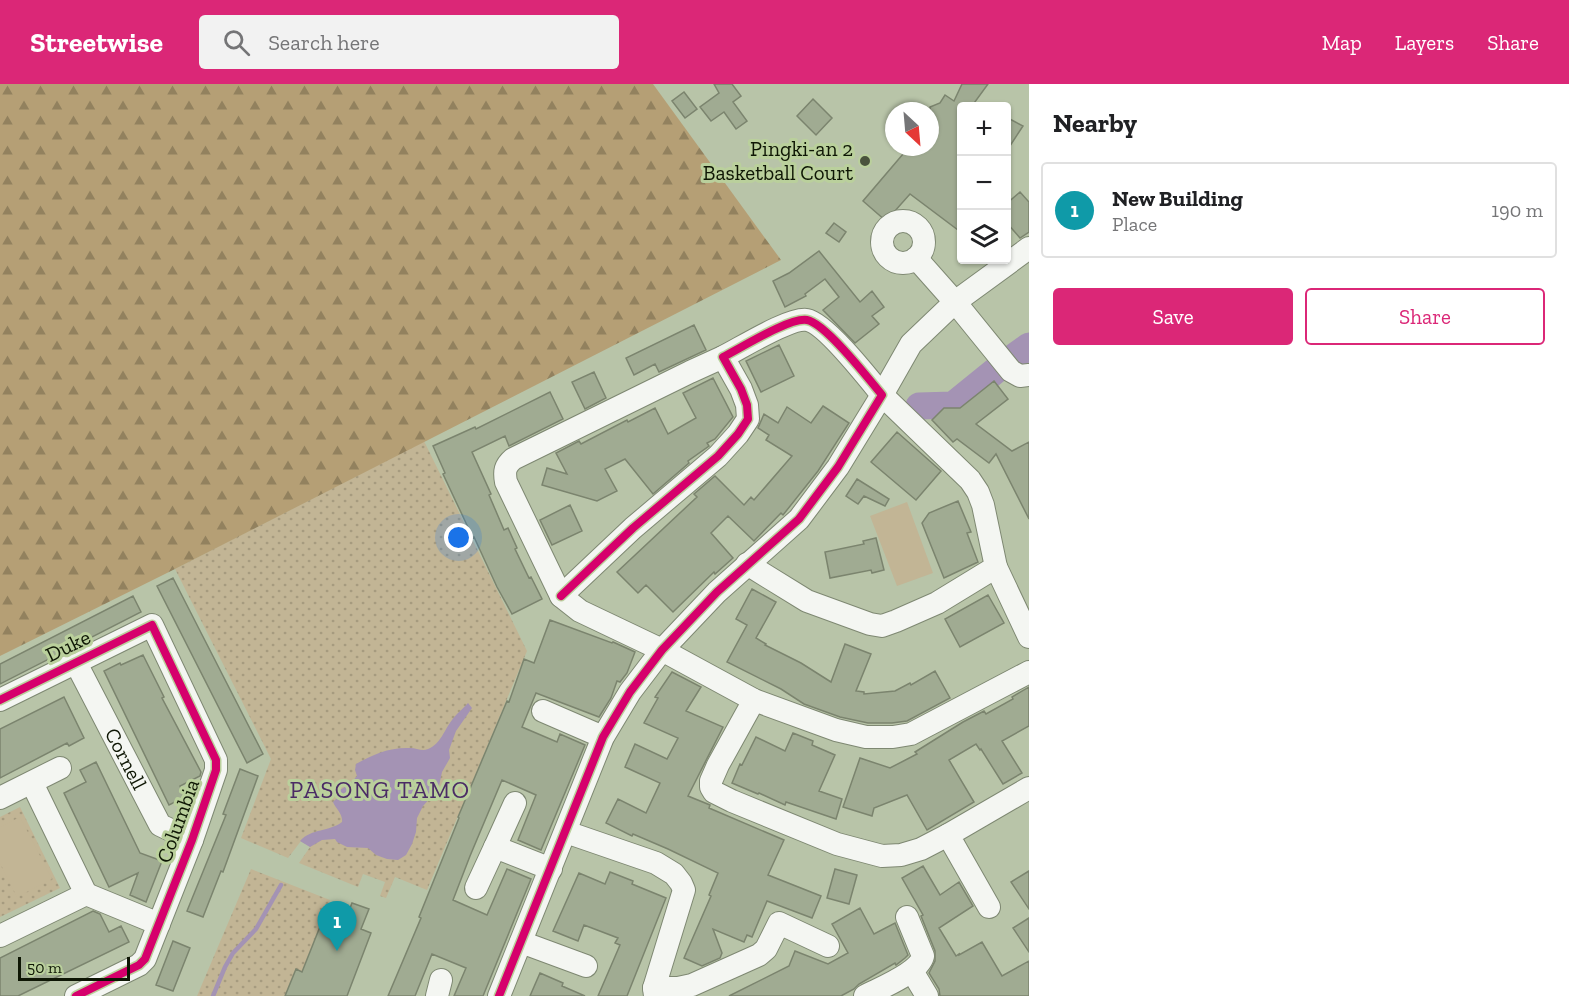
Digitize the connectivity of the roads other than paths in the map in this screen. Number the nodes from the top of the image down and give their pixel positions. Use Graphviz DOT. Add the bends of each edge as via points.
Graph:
graph roads {
  1 [pos="1029,248"];
  2 [pos="916,258"];
  3 [pos="955,302"];
  4 [pos="723,357"];
  5 [pos="1029,375"];
  6 [pos="882,395"];
  7 [pos="747,564"];
  8 [pos="996,567"];
  9 [pos="561,596"];
  10 [pos="152,625"];
  11 [pos="1029,637"];
  12 [pos="662,650"];
  13 [pos="76,663"];
  14 [pos="1029,672"];
  15 [pos="0,700"];
  16 [pos="754,700"];
  17 [pos="543,711"];
  18 [pos="603,737"];
  19 [pos="60,768"];
  20 [pos="32,783"];
  21 [pos="1029,788"];
  22 [pos="0,798"];
  23 [pos="515,803"];
  24 [pos="566,832"];
  25 [pos="948,835"];
  26 [pos="192,840"];
  27 [pos="495,847"];
  28 [pos="551,869"];
  29 [pos="476,888"];
  30 [pos="86,894"];
  31 [pos="989,907"];
  32 [pos="907,917"];
  33 [pos="159,924"];
  34 [pos="0,936"];
  35 [pos="521,942"];
  36 [pos="828,946"];
  37 [pos="586,966"];
  38 [pos="912,971"];
  39 [pos="655,992"];
  40 [pos="76,996"];
  41 [pos="499,996"];
  42 [pos="865,996"];
  43 [pos="927,996"];
  1 -- 3 [label="street"];
  2 -- 3 [label="street"];
  3 -- 5 [label="street" via="1011,371"];
  3 -- 6 [label="street" via="911,344"];
  4 -- 6 [label="street" via="785,324 806,319 830,335"];
  4 -- 9 [label="street" via="747,405 748,419 738,434"];
  4 -- 9 [label="street" via="506,465 506,482"];
  6 -- 7 [label="street" via="838,467 799,519"];
  6 -- 8 [label="street" via="978,492"];
  7 -- 8 [label="street" via="807,601 882,626 937,603"];
  7 -- 12 [label="street"];
  8 -- 11 [label="street"];
  9 -- 12 [label="street" via="580,611"];
  10 -- 13 [label="street, Duke"];
  10 -- 26 [label="street, Columbia" via="216,760"];
  12 -- 16 [label="street"];
  12 -- 18 [label="street"];
  13 -- 15 [label="street, Duke"];
  13 -- 26 [label="street, Cornell" via="160,825"];
  14 -- 16 [label="street" via="911,734 893,737 866,737 836,730"];
  16 -- 25 [label="street" via="711,781 714,792 837,844 882,856 921,849"];
  17 -- 18 [label="street"];
  18 -- 24 [label="street"];
  19 -- 20 [label="street"];
  20 -- 22 [label="street"];
  20 -- 30 [label="street"];
  21 -- 25 [label="street"];
  23 -- 27 [label="street"];
  24 -- 28 [label="street"];
  24 -- 39 [label="street" via="656,863 681,883 684,890"];
  25 -- 31 [label="street"];
  26 -- 33 [label="street, Columbia"];
  27 -- 28 [label="street"];
  27 -- 29 [label="street"];
  28 -- 35 [label="street"];
  30 -- 33 [label="street"];
  30 -- 34 [label="street"];
  32 -- 38 [label="street" via="923,958"];
  33 -- 40 [label="street, Columbia" via="139,965"];
  35 -- 37 [label="street"];
  35 -- 41 [label="street"];
  36 -- 39 [label="street" via="778,923 766,950 759,955 692,985"];
  38 -- 42 [label="street"];
  38 -- 43 [label="street"];
}
